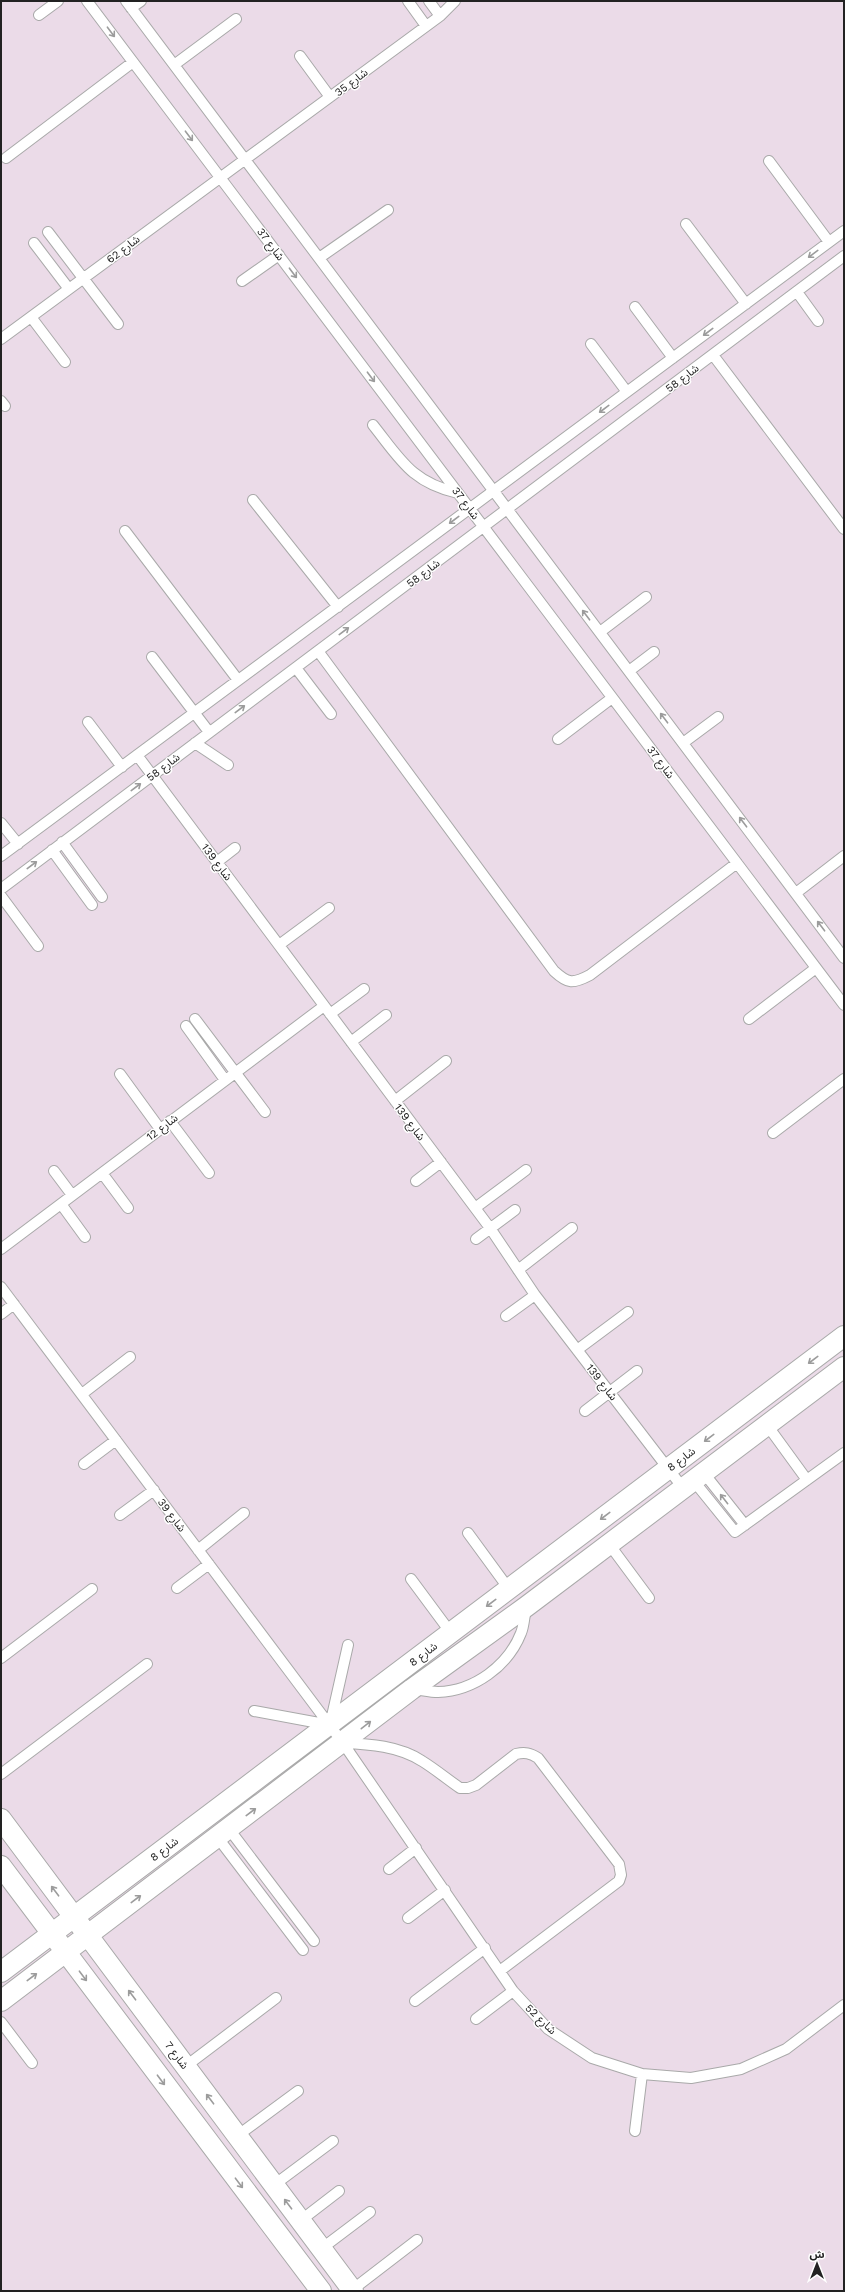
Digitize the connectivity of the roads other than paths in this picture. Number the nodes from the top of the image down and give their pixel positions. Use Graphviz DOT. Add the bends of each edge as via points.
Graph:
graph roads {
  1 [pos="58,1"];
  2 [pos="87,1"];
  3 [pos="141,1"];
  4 [pos="408,1"];
  5 [pos="429,1"];
  6 [pos="455,1"];
  7 [pos="128,5"];
  8 [pos="39,15"];
  9 [pos="440,16"];
  10 [pos="236,19"];
  11 [pos="426,26"];
  12 [pos="300,56"];
  13 [pos="133,62"];
  14 [pos="174,65"];
  15 [pos="330,97"];
  16 [pos="6,158"];
  17 [pos="244,158"];
  18 [pos="769,161"];
  19 [pos="220,176"];
  20 [pos="388,210"];
  21 [pos="686,224"];
  22 [pos="844,231"];
  23 [pos="48,232"];
  24 [pos="829,242"];
  25 [pos="34,243"];
  26 [pos="279,255"];
  27 [pos="844,256"];
  28 [pos="319,258"];
  29 [pos="83,278"];
  30 [pos="242,281"];
  31 [pos="69,289"];
  32 [pos="797,292"];
  33 [pos="746,304"];
  34 [pos="635,307"];
  35 [pos="31,317"];
  36 [pos="818,321"];
  37 [pos="118,324"];
  38 [pos="1,339"];
  39 [pos="591,344"];
  40 [pos="713,355"];
  41 [pos="673,358"];
  42 [pos="65,362"];
  43 [pos="627,392"];
  44 [pos="373,425"];
  45 [pos="494,491"];
  46 [pos="458,493"];
  47 [pos="253,500"];
  48 [pos="470,508"];
  49 [pos="507,509"];
  50 [pos="484,527"];
  51 [pos="844,529"];
  52 [pos="125,531"];
  53 [pos="646,597"];
  54 [pos="338,607"];
  55 [pos="600,632"];
  56 [pos="318,651"];
  57 [pos="654,652"];
  58 [pos="152,657"];
  59 [pos="296,668"];
  60 [pos="629,672"];
  61 [pos="238,680"];
  62 [pos="612,698"];
  63 [pos="194,713"];
  64 [pos="331,714"];
  65 [pos="718,717"];
  66 [pos="88,722"];
  67 [pos="209,732"];
  68 [pos="558,738"];
  69 [pos="195,743"];
  70 [pos="683,743"];
  71 [pos="137,755"];
  72 [pos="228,765"];
  73 [pos="122,767"];
  74 [pos="152,775"];
  75 [pos="1,823"];
  76 [pos="62,842"];
  77 [pos="18,844"];
  78 [pos="235,848"];
  79 [pos="52,850"];
  80 [pos="1,856"];
  81 [pos="844,856"];
  82 [pos="217,862"];
  83 [pos="737,863"];
  84 [pos="1,889"];
  85 [pos="796,893"];
  86 [pos="1,896"];
  87 [pos="102,897"];
  88 [pos="92,905"];
  89 [pos="328,908"];
  90 [pos="38,946"];
  91 [pos="279,946"];
  92 [pos="844,958"];
  93 [pos="816,968"];
  94 [pos="364,989"];
  95 [pos="844,1005"];
  96 [pos="327,1010"];
  97 [pos="386,1015"];
  98 [pos="196,1019"];
  99 [pos="749,1019"];
  100 [pos="186,1026"];
  101 [pos="351,1042"];
  102 [pos="446,1061"];
  103 [pos="235,1073"];
  104 [pos="120,1074"];
  105 [pos="844,1079"];
  106 [pos="226,1080"];
  107 [pos="395,1101"];
  108 [pos="265,1112"];
  109 [pos="170,1121"];
  110 [pos="160,1129"];
  111 [pos="773,1133"];
  112 [pos="441,1162"];
  113 [pos="526,1170"];
  114 [pos="54,1171"];
  115 [pos="102,1173"];
  116 [pos="209,1174"];
  117 [pos="416,1181"];
  118 [pos="72,1195"];
  119 [pos="61,1204"];
  120 [pos="128,1208"];
  121 [pos="475,1208"];
  122 [pos="515,1210"];
  123 [pos="490,1228"];
  124 [pos="572,1228"];
  125 [pos="85,1237"];
  126 [pos="476,1239"];
  127 [pos="1,1249"];
  128 [pos="518,1270"];
  129 [pos="2,1289"];
  130 [pos="534,1295"];
  131 [pos="14,1304"];
  132 [pos="628,1312"];
  133 [pos="1,1314"];
  134 [pos="506,1316"];
  135 [pos="844,1336"];
  136 [pos="577,1350"];
  137 [pos="130,1357"];
  138 [pos="844,1366"];
  139 [pos="637,1371"];
  140 [pos="609,1392"];
  141 [pos="82,1394"];
  142 [pos="585,1411"];
  143 [pos="767,1425"];
  144 [pos="116,1440"];
  145 [pos="844,1453"];
  146 [pos="84,1464"];
  147 [pos="669,1468"];
  148 [pos="693,1480"];
  149 [pos="807,1480"];
  150 [pos="154,1490"];
  151 [pos="244,1513"];
  152 [pos="120,1515"];
  153 [pos="745,1525"];
  154 [pos="468,1533"];
  155 [pos="609,1544"];
  156 [pos="198,1550"];
  157 [pos="209,1564"];
  158 [pos="410,1579"];
  159 [pos="177,1588"];
  160 [pos="92,1589"];
  161 [pos="509,1589"];
  162 [pos="649,1598"];
  163 [pos="527,1606"];
  164 [pos="451,1633"];
  165 [pos="348,1645"];
  166 [pos="1,1658"];
  167 [pos="147,1664"];
  168 [pos="412,1689"];
  169 [pos="254,1711"];
  170 [pos="330,1725"];
  171 [pos="343,1743"];
  172 [pos="1,1774"];
  173 [pos="1,1819"];
  174 [pos="224,1833"];
  175 [pos="416,1848"];
  176 [pos="1,1866"];
  177 [pos="389,1869"];
  178 [pos="445,1890"];
  179 [pos="74,1917"];
  180 [pos="408,1918"];
  181 [pos="52,1934"];
  182 [pos="88,1935"];
  183 [pos="314,1941"];
  184 [pos="485,1948"];
  185 [pos="303,1950"];
  186 [pos="65,1952"];
  187 [pos="501,1970"];
  188 [pos="1,1972"];
  189 [pos="513,1991"];
  190 [pos="276,1998"];
  191 [pos="1,2001"];
  192 [pos="415,2001"];
  193 [pos="844,2005"];
  194 [pos="476,2019"];
  195 [pos="1,2022"];
  196 [pos="32,2063"];
  197 [pos="186,2066"];
  198 [pos="642,2074"];
  199 [pos="298,2090"];
  200 [pos="635,2131"];
  201 [pos="237,2136"];
  202 [pos="333,2140"];
  203 [pos="274,2185"];
  204 [pos="339,2191"];
  205 [pos="370,2212"];
  206 [pos="300,2221"];
  207 [pos="417,2240"];
  208 [pos="321,2249"];
  209 [pos="320,2291"];
  210 [pos="352,2291"];
  1 -- 8 [label="lane"];
  2 -- 13 [label="lane, شارع 37, one-way"];
  3 -- 7 [label="lane"];
  4 -- 11 [label="lane"];
  5 -- 9 [label="lane"];
  6 -- 9 [label="lane, شارع 35"];
  7 -- 14 [label="lane"];
  9 -- 11 [label="lane, شارع 35"];
  10 -- 14 [label="lane"];
  11 -- 15 [label="lane, شارع 35"];
  12 -- 15 [label="lane"];
  13 -- 16 [label="lane"];
  13 -- 19 [label="lane, شارع 37, one-way"];
  14 -- 17 [label="lane"];
  15 -- 17 [label="lane, شارع 35"];
  17 -- 19 [label="lane, شارع 62"];
  17 -- 28 [label="lane"];
  18 -- 24 [label="lane"];
  19 -- 26 [label="lane, شارع 37"];
  19 -- 29 [label="lane, شارع 62"];
  20 -- 28 [label="lane"];
  21 -- 33 [label="lane"];
  22 -- 24 [label="lane, شارع 58"];
  23 -- 29 [label="lane"];
  24 -- 33 [label="lane, شارع 58, one-way"];
  25 -- 31 [label="lane"];
  26 -- 30 [label="lane"];
  26 -- 46 [label="lane, شارع 37, one-way"];
  27 -- 32 [label="lane, شارع 58"];
  28 -- 45 [label="lane"];
  29 -- 31 [label="lane, شارع 62"];
  29 -- 37 [label="lane"];
  31 -- 35 [label="lane, شارع 62"];
  32 -- 36 [label="lane"];
  32 -- 40 [label="lane, شارع 58"];
  33 -- 41 [label="lane, شارع 58, one-way"];
  34 -- 41 [label="lane"];
  35 -- 38 [label="lane, شارع 62"];
  35 -- 42 [label="lane"];
  39 -- 43 [label="lane"];
  40 -- 49 [label="lane, شارع 58"];
  40 -- 51 [label="lane"];
  41 -- 43 [label="lane, شارع 58"];
  43 -- 45 [label="lane, شارع 58, one-way"];
  44 -- 46 [label="lane" via="410,471 430,484"];
  45 -- 48 [label="lane, شارع 58"];
  45 -- 49 [label="lane"];
  46 -- 48 [label="lane, شارع 37"];
  47 -- 54 [label="lane"];
  48 -- 50 [label="lane, شارع 37"];
  48 -- 54 [label="lane, شارع 58, one-way"];
  49 -- 50 [label="lane, شارع 58"];
  55 -- 49 [label="lane, one-way"];
  56 -- 50 [label="lane, شارع 58, one-way"];
  50 -- 62 [label="lane, شارع 37"];
  52 -- 61 [label="lane"];
  53 -- 55 [label="lane"];
  54 -- 61 [label="lane, شارع 58"];
  55 -- 60 [label="lane"];
  56 -- 59 [label="lane, شارع 58"];
  56 -- 83 [label="lane" via="554,971 565,981 578,982 590,975"];
  57 -- 60 [label="lane"];
  58 -- 63 [label="lane"];
  59 -- 64 [label="lane"];
  67 -- 59 [label="lane, شارع 58, one-way"];
  70 -- 60 [label="lane, one-way"];
  61 -- 63 [label="lane, شارع 58"];
  62 -- 68 [label="lane"];
  62 -- 83 [label="lane, شارع 37"];
  63 -- 67 [label="lane"];
  63 -- 71 [label="lane, شارع 58"];
  65 -- 70 [label="lane"];
  66 -- 73 [label="lane"];
  67 -- 69 [label="lane, شارع 58"];
  69 -- 72 [label="lane"];
  69 -- 74 [label="lane, شارع 58"];
  85 -- 70 [label="lane, one-way"];
  71 -- 73 [label="lane, شارع 58"];
  71 -- 74 [label="lane, شارع 139"];
  73 -- 77 [label="lane, شارع 58"];
  76 -- 74 [label="lane, شارع 58, one-way"];
  74 -- 82 [label="lane, شارع 139"];
  75 -- 77 [label="lane"];
  76 -- 79 [label="lane, شارع 58"];
  76 -- 87 [label="lane"];
  77 -- 80 [label="lane, شارع 58"];
  78 -- 82 [label="lane"];
  84 -- 79 [label="lane, شارع 58, one-way"];
  79 -- 88 [label="lane"];
  81 -- 85 [label="lane"];
  82 -- 91 [label="lane, شارع 139"];
  83 -- 93 [label="lane, شارع 37"];
  92 -- 85 [label="lane, one-way"];
  86 -- 90 [label="lane"];
  89 -- 91 [label="lane"];
  91 -- 96 [label="lane, شارع 139"];
  93 -- 95 [label="lane, شارع 37"];
  93 -- 99 [label="lane"];
  94 -- 96 [label="lane, شارع 12"];
  96 -- 101 [label="lane, شارع 139"];
  96 -- 103 [label="lane, شارع 12"];
  97 -- 101 [label="lane"];
  98 -- 103 [label="lane"];
  100 -- 106 [label="lane"];
  101 -- 107 [label="lane, شارع 139"];
  102 -- 107 [label="lane"];
  103 -- 106 [label="lane, شارع 12"];
  103 -- 108 [label="lane"];
  104 -- 110 [label="lane"];
  105 -- 111 [label="lane"];
  106 -- 109 [label="lane, شارع 12"];
  107 -- 112 [label="lane, شارع 139"];
  109 -- 110 [label="lane, شارع 12"];
  109 -- 116 [label="lane"];
  110 -- 115 [label="lane, شارع 12"];
  112 -- 117 [label="lane"];
  112 -- 121 [label="lane, شارع 139"];
  113 -- 121 [label="lane"];
  114 -- 118 [label="lane"];
  115 -- 118 [label="lane, شارع 12"];
  115 -- 120 [label="lane"];
  118 -- 119 [label="lane, شارع 12"];
  119 -- 125 [label="lane"];
  119 -- 127 [label="lane, شارع 12"];
  121 -- 123 [label="lane, شارع 139"];
  122 -- 123 [label="lane"];
  123 -- 126 [label="lane"];
  123 -- 128 [label="lane, شارع 139"];
  124 -- 128 [label="lane"];
  128 -- 130 [label="lane, شارع 139"];
  129 -- 131 [label="lane, شارع 39"];
  130 -- 134 [label="lane"];
  130 -- 136 [label="lane, شارع 139"];
  131 -- 133 [label="lane"];
  131 -- 141 [label="lane, شارع 39"];
  132 -- 136 [label="lane"];
  135 -- 147 [label="street, شارع 8, one-way"];
  136 -- 140 [label="lane, شارع 139"];
  137 -- 141 [label="lane"];
  138 -- 143 [label="street, شارع 8"];
  139 -- 140 [label="lane"];
  140 -- 142 [label="lane"];
  140 -- 147 [label="lane, شارع 139"];
  141 -- 144 [label="lane, شارع 39"];
  143 -- 148 [label="street, شارع 8"];
  143 -- 149 [label="lane"];
  144 -- 146 [label="lane"];
  144 -- 150 [label="lane, شارع 39"];
  145 -- 149 [label="lane"];
  147 -- 148 [label="lane, شارع 139"];
  147 -- 161 [label="street, شارع 8, one-way"];
  153 -- 148 [label="lane, one-way"];
  148 -- 153 [label="lane" via="735,1532"];
  148 -- 155 [label="street, شارع 8"];
  149 -- 153 [label="lane"];
  150 -- 152 [label="lane"];
  150 -- 156 [label="lane, شارع 39"];
  151 -- 156 [label="lane"];
  154 -- 161 [label="lane"];
  155 -- 162 [label="lane"];
  155 -- 163 [label="street, شارع 8"];
  156 -- 157 [label="lane, شارع 39"];
  157 -- 159 [label="lane"];
  157 -- 170 [label="lane, شارع 39"];
  158 -- 164 [label="lane"];
  160 -- 166 [label="lane"];
  161 -- 164 [label="street, شارع 8, one-way"];
  163 -- 168 [label="street, شارع 8"];
  163 -- 168 [label="lane" via="521,1632 508,1656 489,1674 465,1687 439,1692"];
  164 -- 170 [label="street, شارع 8"];
  165 -- 170 [label="lane"];
  167 -- 172 [label="lane"];
  171 -- 168 [label="street, شارع 8, one-way"];
  169 -- 170 [label="lane"];
  170 -- 171 [label="lane, شارع 39"];
  170 -- 179 [label="street, شارع 8"];
  174 -- 171 [label="street, شارع 8, one-way"];
  171 -- 175 [label="lane, شارع 52"];
  171 -- 187 [label="lane" via="373,1744 421,1760 460,1788 476,1785 516,1754 531,1753 538,1758 619,1864 619,1881"];
  179 -- 173 [label="street, شارع 7, one-way"];
  182 -- 174 [label="street, شارع 8, one-way"];
  174 -- 183 [label="lane"];
  174 -- 185 [label="lane"];
  175 -- 177 [label="lane"];
  175 -- 178 [label="lane, شارع 52"];
  176 -- 181 [label="street"];
  178 -- 180 [label="lane"];
  178 -- 184 [label="lane, شارع 52"];
  179 -- 181 [label="street, شارع 8"];
  179 -- 182 [label="street, شارع 7"];
  181 -- 186 [label="street"];
  181 -- 188 [label="street, شارع 8"];
  182 -- 186 [label="street, شارع 8"];
  197 -- 182 [label="street, شارع 7, one-way"];
  184 -- 187 [label="lane, شارع 52"];
  184 -- 192 [label="lane"];
  191 -- 186 [label="street, شارع 8, one-way"];
  186 -- 209 [label="street, one-way"];
  187 -- 189 [label="lane, شارع 52"];
  189 -- 194 [label="lane"];
  189 -- 198 [label="lane, شارع 52" via="548,2029 592,2058"];
  190 -- 197 [label="lane"];
  193 -- 198 [label="lane, شارع 52" via="786,2049 741,2070 691,2078"];
  195 -- 196 [label="lane"];
  201 -- 197 [label="street, شارع 7, one-way"];
  198 -- 200 [label="lane"];
  199 -- 201 [label="lane"];
  201 -- 203 [label="street, شارع 7"];
  202 -- 203 [label="lane"];
  206 -- 203 [label="street, شارع 7, one-way"];
  204 -- 206 [label="lane"];
  205 -- 208 [label="lane"];
  206 -- 208 [label="street, شارع 7"];
  207 -- 210 [label="lane"];
  208 -- 210 [label="street, شارع 7"];
}
